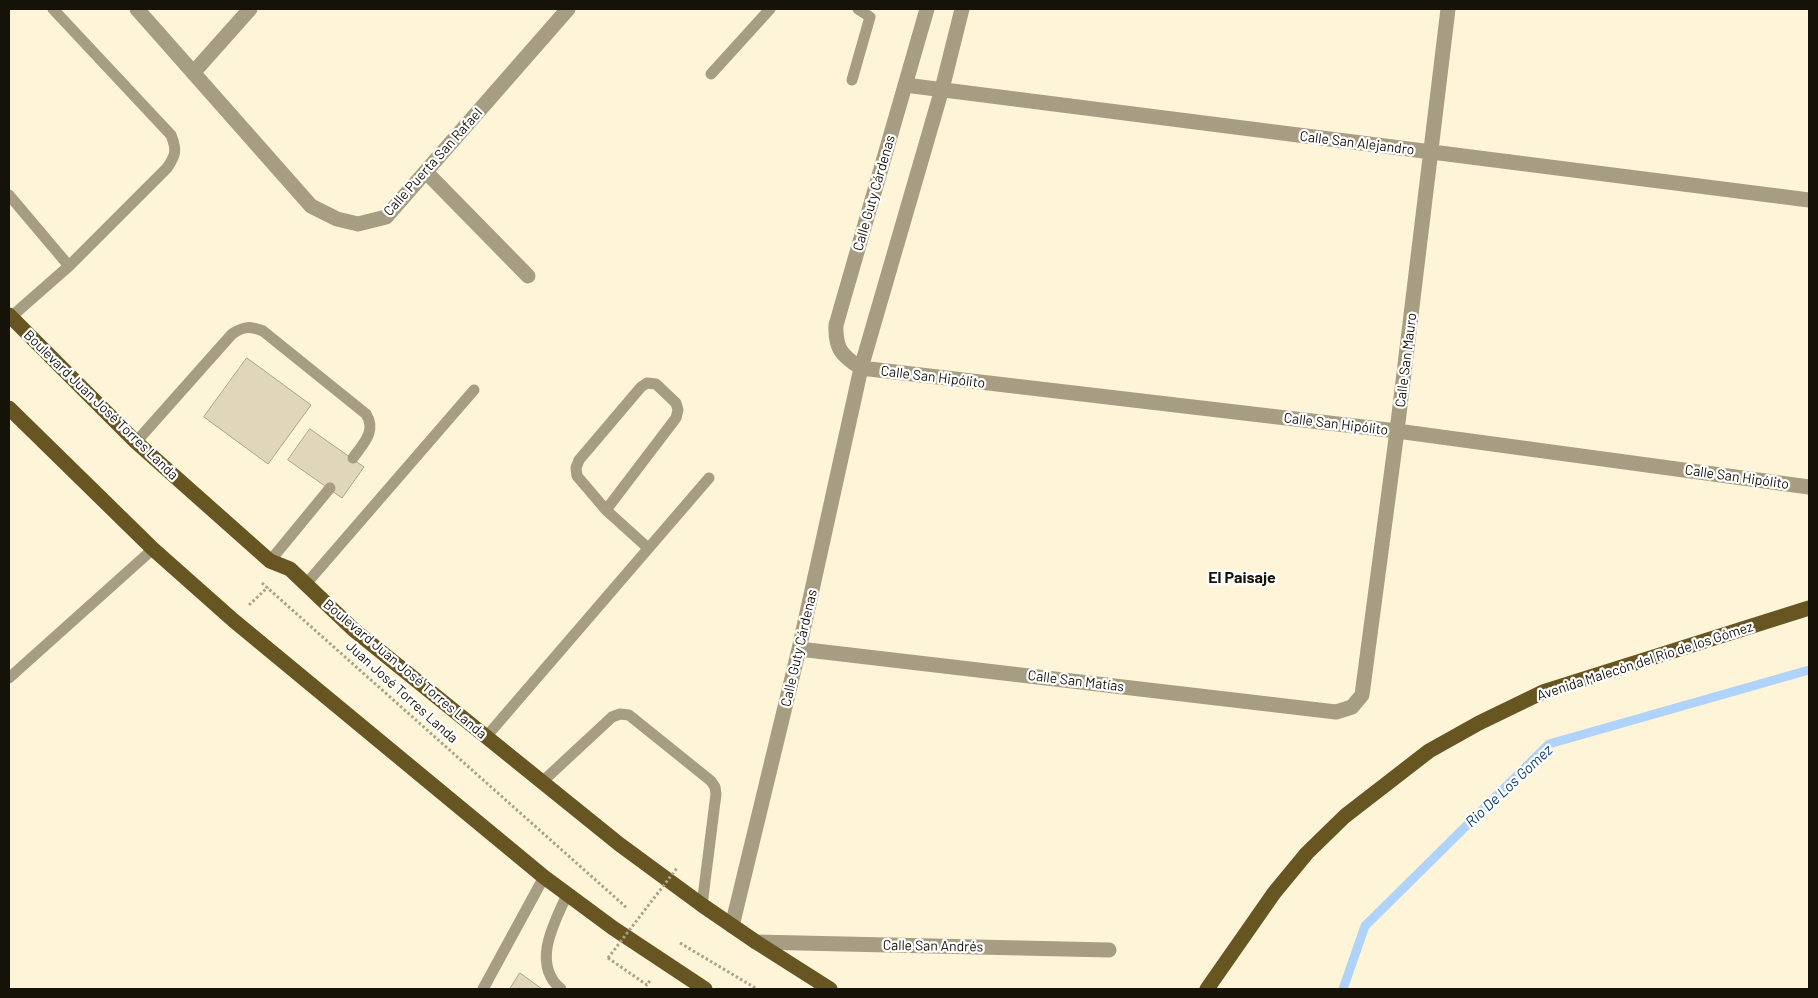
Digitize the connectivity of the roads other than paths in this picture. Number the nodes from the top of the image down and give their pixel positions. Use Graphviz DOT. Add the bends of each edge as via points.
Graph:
graph roads {
  1 [pos="53,9"];
  2 [pos="137,9"];
  3 [pos="250,9"];
  4 [pos="568,9"];
  5 [pos="770,9"];
  6 [pos="858,9"];
  7 [pos="927,9"];
  8 [pos="962,9"];
  9 [pos="1448,9"];
  10 [pos="872,13"];
  11 [pos="193,73"];
  12 [pos="710,74"];
  13 [pos="852,80"];
  14 [pos="905,84"];
  15 [pos="942,89"];
  16 [pos="1431,152"];
  17 [pos="426,172"];
  18 [pos="9,196"];
  19 [pos="1809,200"];
  20 [pos="69,266"];
  21 [pos="528,276"];
  22 [pos="10,316"];
  23 [pos="861,368"];
  24 [pos="474,390"];
  25 [pos="9,408"];
  26 [pos="1397,431"];
  27 [pos="136,442"];
  28 [pos="353,458"];
  29 [pos="709,478"];
  30 [pos="1809,487"];
  31 [pos="330,488"];
  32 [pos="606,510"];
  33 [pos="648,548"];
  34 [pos="153,549"];
  35 [pos="270,561"];
  36 [pos="306,584"];
  37 [pos="1809,608"];
  38 [pos="799,649"];
  39 [pos="9,678"];
  40 [pos="1352,707"];
  41 [pos="486,736"];
  42 [pos="542,782"];
  43 [pos="544,877"];
  44 [pos="567,895"];
  45 [pos="702,905"];
  46 [pos="732,926"];
  47 [pos="756,942"];
  48 [pos="1110,950"];
  49 [pos="483,989"];
  50 [pos="561,989"];
  51 [pos="705,989"];
  52 [pos="830,989"];
  53 [pos="1207,989"];
  1 -- 20 [label="lane" via="171,135 176,146 174,158 167,168"];
  2 -- 11 [label="street, Calle Puerta San Rafael"];
  3 -- 11 [label="street"];
  4 -- 17 [label="street, Calle Puerta San Rafael"];
  5 -- 12 [label="lane"];
  6 -- 10 [label="lane"];
  7 -- 14 [label="street, Calle Guty Cárdenas"];
  8 -- 15 [label="street, Calle Guty Cárdenas"];
  9 -- 16 [label="street, Calle San Mauro"];
  10 -- 13 [label="lane"];
  11 -- 17 [label="street, Calle Puerta San Rafael" via="311,206 337,219 358,224 386,217"];
  14 -- 15 [label="street, Calle San Alejandro"];
  14 -- 23 [label="street, Calle Guty Cárdenas" via="836,325 838,348 846,359"];
  15 -- 16 [label="street, Calle San Alejandro"];
  15 -- 23 [label="street, Calle Guty Cárdenas"];
  16 -- 19 [label="street, Calle San Alejandro"];
  16 -- 26 [label="street, Calle San Mauro"];
  17 -- 21 [label="street"];
  18 -- 20 [label="lane"];
  20 -- 22 [label="lane"];
  22 -- 27 [label="main road, Boulevard Juan José Torres Landa"];
  23 -- 26 [label="street, Calle San Hipólito"];
  23 -- 38 [label="street, Calle Guty Cárdenas"];
  24 -- 36 [label="lane"];
  25 -- 34 [label="main road"];
  26 -- 30 [label="street, Calle San Hipólito"];
  26 -- 40 [label="street, Calle San Mauro" via="1362,695"];
  27 -- 28 [label="lane" via="232,334 241,327 251,326 263,331 366,414 371,427 369,434"];
  27 -- 35 [label="main road, Boulevard Juan José Torres Landa"];
  29 -- 33 [label="lane"];
  31 -- 35 [label="lane"];
  32 -- 32 [label="lane" via="676,418 676,403 656,384 641,387 576,468 577,476"];
  32 -- 33 [label="lane"];
  33 -- 41 [label="lane"];
  34 -- 39 [label="lane"];
  34 -- 43 [label="main road" via="233,620"];
  35 -- 36 [label="main road, Boulevard Juan José Torres Landa" via="290,569"];
  36 -- 41 [label="main road, Boulevard Juan José Torres Landa" via="354,630"];
  37 -- 53 [label="main road, Avenida Malecón del Río de los Gómez" via="1543,692 1479,723 1430,752 1345,816 1307,852"];
  38 -- 40 [label="street, Calle San Matías" via="1336,712"];
  38 -- 46 [label="street, Calle Guty Cárdenas"];
  41 -- 42 [label="main road, Boulevard Juan José Torres Landa"];
  42 -- 45 [label="main road, Boulevard Juan José Torres Landa"];
  42 -- 45 [label="lane" via="612,717 629,715 715,787"];
  43 -- 44 [label="main road"];
  43 -- 49 [label="lane"];
  44 -- 50 [label="lane" via="546,946 547,969"];
  44 -- 51 [label="main road"];
  45 -- 46 [label="main road, Boulevard Juan José Torres Landa"];
  46 -- 47 [label="main road, Boulevard Juan José Torres Landa"];
  47 -- 48 [label="street, Calle San Andrés"];
  47 -- 52 [label="main road, Boulevard Juan José Torres Landa"];
}
